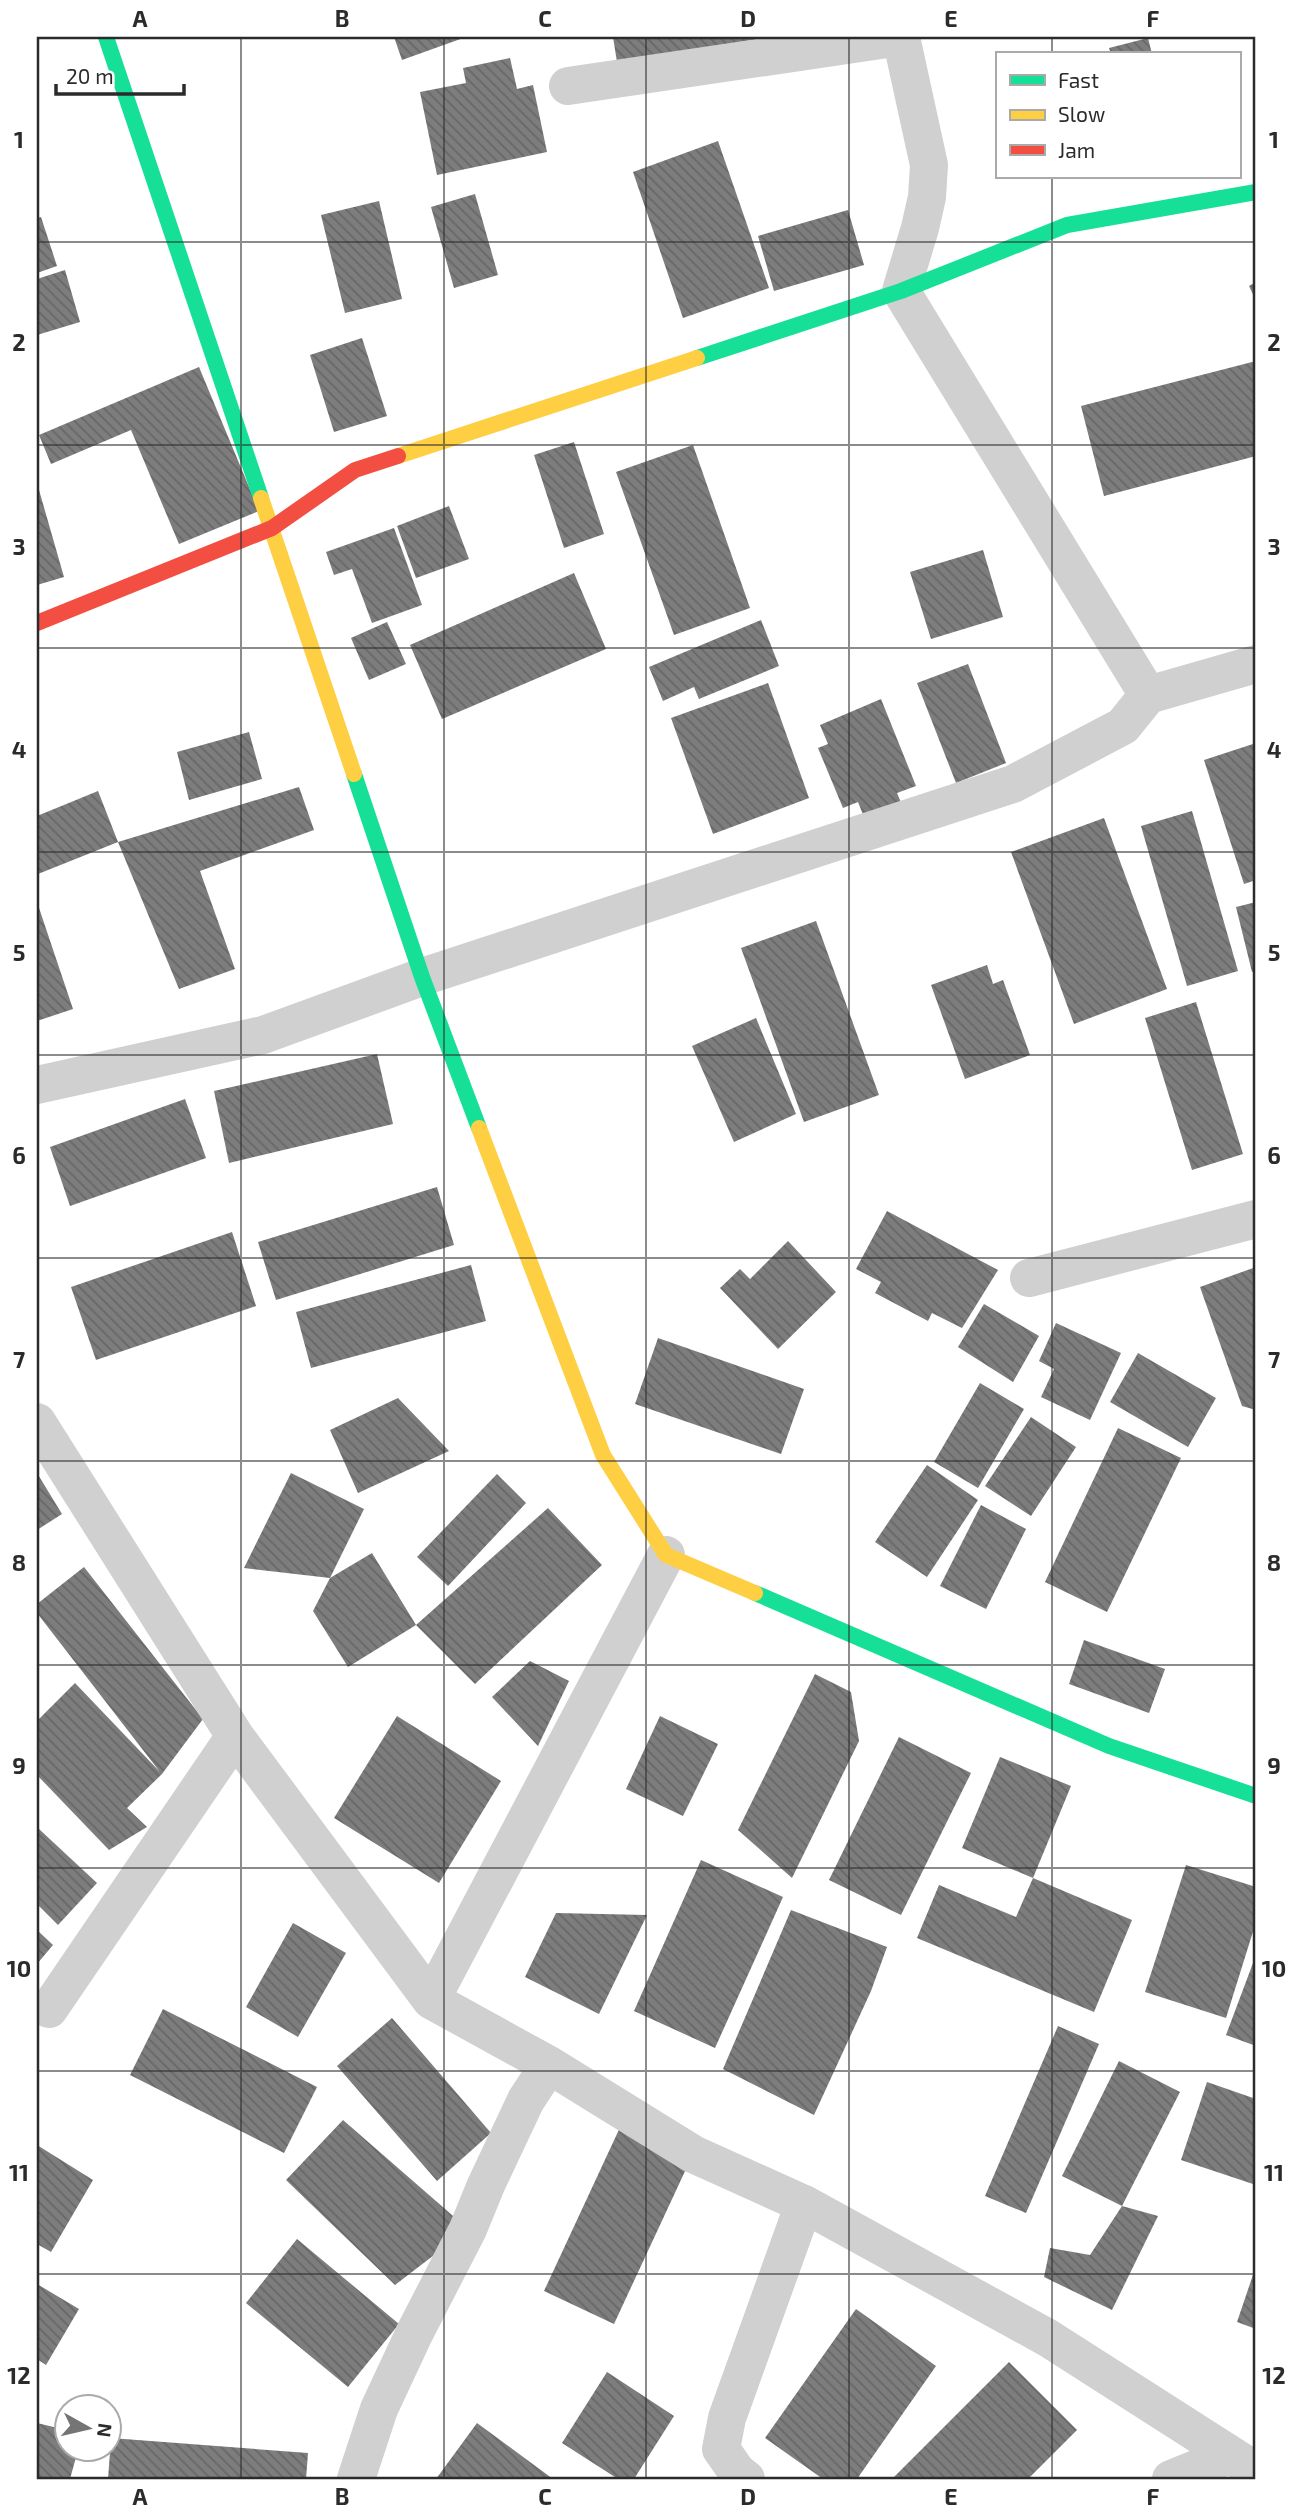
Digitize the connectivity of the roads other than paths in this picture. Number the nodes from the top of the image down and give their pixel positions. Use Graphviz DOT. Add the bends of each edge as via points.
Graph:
graph roads {
  1 [pos="106,37"];
  2 [pos="901,37"];
  3 [pos="568,86"];
  4 [pos="1256,192"];
  5 [pos="901,291"];
  6 [pos="272,528"];
  7 [pos="37,624"];
  8 [pos="1256,664"];
  9 [pos="1148,695"];
  10 [pos="422,977"];
  11 [pos="37,1085"];
  12 [pos="1256,1219"];
  13 [pos="1029,1278"];
  14 [pos="37,1422"];
  15 [pos="666,1555"];
  16 [pos="235,1736"];
  17 [pos="1256,1796"];
  18 [pos="431,2000"];
  19 [pos="49,2009"];
  20 [pos="549,2065"];
  21 [pos="804,2204"];
  22 [pos="1243,2463"];
  23 [pos="356,2479"];
  24 [pos="746,2479"];
  25 [pos="1171,2479"];
  1 -- 6 [label="street"];
  2 -- 3 [label="street"];
  2 -- 5 [label="street" via="929,165 927,197"];
  4 -- 5 [label="street" via="1068,225"];
  5 -- 6 [label="street" via="355,470"];
  5 -- 9 [label="street"];
  6 -- 7 [label="street"];
  6 -- 10 [label="street"];
  8 -- 9 [label="street"];
  9 -- 10 [label="street" via="1123,726 1013,783"];
  10 -- 11 [label="street" via="263,1035"];
  10 -- 15 [label="street" via="603,1455"];
  12 -- 13 [label="street"];
  14 -- 16 [label="street"];
  15 -- 17 [label="street" via="1109,1746"];
  15 -- 18 [label="street"];
  16 -- 18 [label="street"];
  16 -- 19 [label="street"];
  18 -- 20 [label="street"];
  20 -- 21 [label="street" via="693,2154"];
  20 -- 23 [label="street" via="526,2100 379,2409"];
  21 -- 22 [label="street" via="1048,2338"];
  21 -- 24 [label="street" via="725,2428 721,2449"];
  22 -- 25 [label="street"];
}
